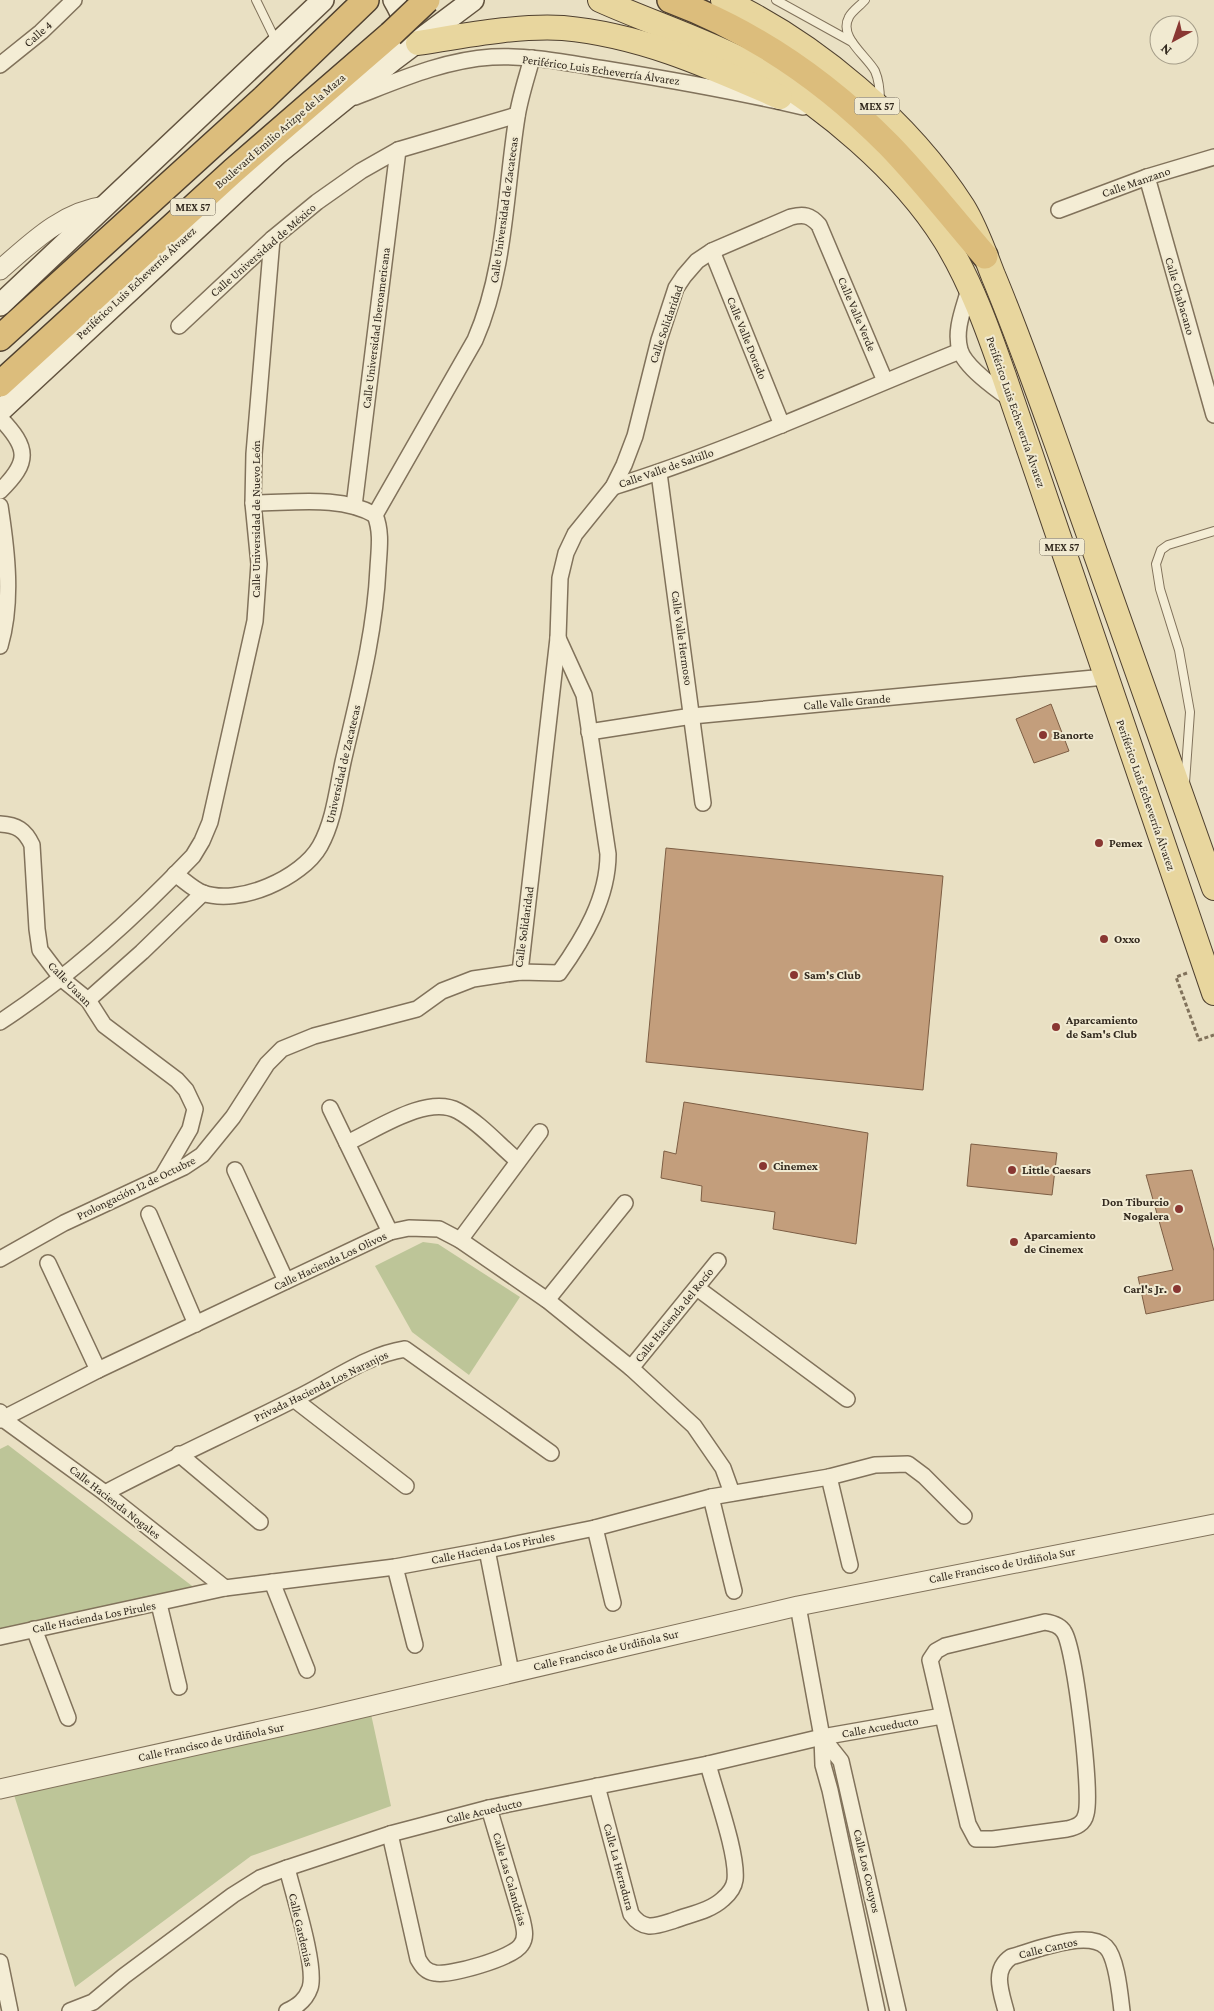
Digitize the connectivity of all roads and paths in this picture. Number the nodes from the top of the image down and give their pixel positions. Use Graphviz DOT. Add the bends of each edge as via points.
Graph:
graph roads {
  1 [pos="74,0"];
  2 [pos="256,0"];
  3 [pos="323,0"];
  4 [pos="427,0"];
  5 [pos="440,0"];
  6 [pos="473,0"];
  7 [pos="600,0"];
  8 [pos="670,0"];
  9 [pos="723,0"];
  10 [pos="776,0"];
  11 [pos="865,0"];
  12 [pos="378,2"];
  13 [pos="852,42"];
  14 [pos="418,43"];
  15 [pos="277,44"];
  16 [pos="532,58"];
  17 [pos="393,60"];
  18 [pos="0,65"];
  19 [pos="344,101"];
  20 [pos="802,107"];
  21 [pos="879,109"];
  22 [pos="517,115"];
  23 [pos="849,135"];
  24 [pos="398,150"];
  25 [pos="1214,157"];
  26 [pos="1146,177"];
  27 [pos="105,206"];
  28 [pos="1058,210"];
  29 [pos="272,239"];
  30 [pos="829,248"];
  31 [pos="712,251"];
  32 [pos="985,256"];
  33 [pos="0,270"];
  34 [pos="969,289"];
  35 [pos="0,305"];
  36 [pos="179,326"];
  37 [pos="0,338"];
  38 [pos="960,351"];
  39 [pos="885,381"];
  40 [pos="0,384"];
  41 [pos="1013,401"];
  42 [pos="0,411"];
  43 [pos="1214,415"];
  44 [pos="0,418"];
  45 [pos="782,425"];
  46 [pos="659,473"];
  47 [pos="613,487"];
  48 [pos="0,491"];
  49 [pos="253,503"];
  50 [pos="0,506"];
  51 [pos="354,506"];
  52 [pos="375,515"];
  53 [pos="1214,530"];
  54 [pos="558,638"];
  55 [pos="0,646"];
  56 [pos="1105,677"];
  57 [pos="692,716"];
  58 [pos="589,732"];
  59 [pos="1183,801"];
  60 [pos="703,803"];
  61 [pos="0,824"];
  62 [pos="175,874"];
  63 [pos="1214,888"];
  64 [pos="203,893"];
  65 [pos="1205,967"];
  66 [pos="520,972"];
  67 [pos="62,979"];
  68 [pos="1214,993"];
  69 [pos="88,1000"];
  70 [pos="0,1022"];
  71 [pos="1214,1035"];
  72 [pos="249,1091"];
  73 [pos="330,1108"];
  74 [pos="540,1132"];
  75 [pos="347,1143"];
  76 [pos="518,1161"];
  77 [pos="235,1170"];
  78 [pos="163,1175"];
  79 [pos="626,1203"];
  80 [pos="149,1214"];
  81 [pos="390,1232"];
  82 [pos="460,1240"];
  83 [pos="0,1259"];
  84 [pos="718,1261"];
  85 [pos="48,1263"];
  86 [pos="286,1281"];
  87 [pos="697,1288"];
  88 [pos="547,1300"];
  89 [pos="196,1324"];
  90 [pos="631,1368"];
  91 [pos="98,1370"];
  92 [pos="847,1399"];
  93 [pos="295,1400"];
  94 [pos="1,1417"];
  95 [pos="551,1453"];
  96 [pos="179,1454"];
  97 [pos="829,1477"];
  98 [pos="406,1486"];
  99 [pos="105,1493"];
  100 [pos="732,1493"];
  101 [pos="711,1497"];
  102 [pos="964,1516"];
  103 [pos="260,1522"];
  104 [pos="1214,1524"];
  105 [pos="595,1528"];
  106 [pos="486,1550"];
  107 [pos="850,1564"];
  108 [pos="395,1566"];
  109 [pos="272,1582"];
  110 [pos="225,1588"];
  111 [pos="734,1591"];
  112 [pos="613,1603"];
  113 [pos="159,1604"];
  114 [pos="798,1606"];
  115 [pos="34,1629"];
  116 [pos="0,1636"];
  117 [pos="415,1645"];
  118 [pos="307,1670"];
  119 [pos="511,1672"];
  120 [pos="179,1687"];
  121 [pos="942,1716"];
  122 [pos="68,1718"];
  123 [pos="822,1737"];
  124 [pos="708,1764"];
  125 [pos="597,1786"];
  126 [pos="0,1789"];
  127 [pos="490,1808"];
  128 [pos="390,1834"];
  129 [pos="287,1868"];
  130 [pos="0,1962"];
  131 [pos="94,2006"];
  132 [pos="10,2011"];
  133 [pos="70,2011"];
  134 [pos="287,2011"];
  135 [pos="877,2011"];
  136 [pos="898,2011"];
  137 [pos="1006,2011"];
  138 [pos="1122,2011"];
  1 -- 18 [label="street, Calle 4"];
  2 -- 15 [label="lane"];
  3 -- 15 [label="main road"];
  4 -- 40 [label="highway, Boulevard Emilio Arizpe de la Maza / MEX 57, bridge" via="233,171"];
  5 -- 17 [label="main road"];
  6 -- 14 [label="main road, Periférico Luis Echeverría Álvarez"];
  7 -- 23 [label="main road, Periférico Luis Echeverría Álvarez / MEX 57" via="749,64 808,101"];
  8 -- 32 [label="highway" via="765,45 850,107 916,173"];
  9 -- 21 [label="main road, Periférico Luis Echeverría Álvarez / MEX 57" via="813,54"];
  10 -- 13 [label="lane"];
  11 -- 13 [label="lane" via="848,17 846,30"];
  12 -- 17 [label="main road" via="402,12 405,29"];
  12 -- 37 [label="highway, MEX 57" via="345,21"];
  13 -- 21 [label="lane" via="875,72 880,90"];
  14 -- 17 [label="main road, Periférico Luis Echeverría Álvarez"];
  14 -- 20 [label="main road" via="475,34 561,28 603,34 690,57"];
  15 -- 27 [label="main road"];
  16 -- 19 [label="street, Periférico Luis Echeverría Álvarez" via="492,57 455,63 413,74"];
  16 -- 20 [label="street, Periférico Luis Echeverría Álvarez" via="678,81"];
  16 -- 22 [label="street, Calle Universidad de Zacatecas"];
  17 -- 19 [label="main road, Periférico Luis Echeverría Álvarez"];
  19 -- 42 [label="main road, Periférico Luis Echeverría Álvarez" via="277,154"];
  20 -- 23 [label="main road"];
  21 -- 32 [label="main road, Periférico Luis Echeverría Álvarez / MEX 57" via="904,131 948,186 972,223"];
  22 -- 24 [label="street, Calle Universidad de México"];
  22 -- 52 [label="street, Calle Universidad de Zacatecas" via="498,265 486,314 475,340"];
  23 -- 34 [label="main road, Periférico Luis Echeverría Álvarez / MEX 57" via="894,175 923,207 946,242"];
  24 -- 29 [label="street, Calle Universidad de México" via="324,197"];
  24 -- 51 [label="street, Calle Universidad Iberoamericana"];
  25 -- 26 [label="street, Calle Manzano"];
  26 -- 28 [label="street, Calle Manzano"];
  26 -- 43 [label="street, Calle Chabacano"];
  27 -- 33 [label="street" via="84,208 68,217 35,239"];
  27 -- 35 [label="main road"];
  29 -- 36 [label="street, Calle Universidad de México"];
  29 -- 49 [label="street, Calle Universidad de Nuevo León" via="254,454"];
  30 -- 31 [label="street, Calle Solidaridad" via="819,225 811,216 803,214"];
  30 -- 39 [label="street, Calle Valle Verde"];
  31 -- 45 [label="street, Calle Valle Dorado"];
  31 -- 47 [label="street, Calle Solidaridad" via="697,261 676,288 654,357 635,436"];
  32 -- 59 [label="main road, Periférico Luis Echeverría Álvarez / MEX 57" via="1026,357"];
  34 -- 38 [label="street" via="961,315"];
  34 -- 41 [label="main road, Periférico Luis Echeverría Álvarez / MEX 57"];
  38 -- 39 [label="street, Calle Valle de Saltillo"];
  38 -- 41 [label="street" via="970,364"];
  39 -- 45 [label="street, Calle Valle de Saltillo"];
  41 -- 56 [label="main road, Periférico Luis Echeverría Álvarez / MEX 57"];
  44 -- 48 [label="street" via="17,440 23,462 14,478"];
  45 -- 46 [label="street, Calle Valle de Saltillo"];
  46 -- 47 [label="street, Calle Valle de Saltillo"];
  46 -- 57 [label="street, Calle Valle Hermoso"];
  47 -- 54 [label="street, Calle Valle de Saltillo" via="576,534 566,553 560,578"];
  49 -- 51 [label="street"];
  49 -- 62 [label="street, Calle Universidad de Nuevo León" via="259,564 256,621 210,822 193,856"];
  50 -- 55 [label="street" via="6,543 7,590"];
  51 -- 52 [label="street"];
  52 -- 64 [label="street, Universidad de Zacatecas" via="380,544 376,605 366,667 328,829 316,852 291,876 245,893"];
  53 -- 59 [label="lane" via="1168,545 1161,550 1156,564 1182,664 1190,712"];
  54 -- 58 [label="street, Calle Valle de Saltillo" via="584,695"];
  54 -- 66 [label="street, Calle Solidaridad"];
  56 -- 57 [label="street, Calle Valle Grande"];
  56 -- 65 [label="main road, Periférico Luis Echeverría Álvarez / MEX 57"];
  57 -- 58 [label="street, Calle Valle Grande"];
  57 -- 60 [label="street, Calle Valle Hermoso"];
  58 -- 66 [label="street, Calle Valle de Saltillo" via="608,854 608,874 595,913 559,973"];
  59 -- 63 [label="main road, Periférico Luis Echeverría Álvarez / MEX 57"];
  61 -- 67 [label="street, Calle Uaaan" via="17,826 32,845 40,950"];
  62 -- 64 [label="street"];
  62 -- 67 [label="street, Calle Universidad de Nuevo León"];
  64 -- 69 [label="street"];
  65 -- 68 [label="main road, Periférico Luis Echeverría Álvarez / MEX 57"];
  65 -- 71 [label="path" via="1176,977 1199,1040"];
  66 -- 72 [label="street, Calle Solidaridad" via="473,979 442,991 417,1009 296,1042 282,1049 267,1064"];
  67 -- 69 [label="street, Calle Uaaan"];
  67 -- 70 [label="street, Calle Universidad de Nuevo León"];
  69 -- 78 [label="street, Calle Uaaan" via="104,1025 177,1080 195,1109 190,1129"];
  72 -- 78 [label="street, Prolongación 12 de Octubre" via="202,1155"];
  73 -- 75 [label="street"];
  74 -- 76 [label="street"];
  75 -- 76 [label="street" via="424,1108 443,1107 458,1111"];
  75 -- 81 [label="street"];
  76 -- 82 [label="street"];
  77 -- 86 [label="street"];
  78 -- 83 [label="street, Prolongación 12 de Octubre" via="64,1223"];
  79 -- 88 [label="street"];
  80 -- 89 [label="street"];
  81 -- 82 [label="street, Calle Hacienda Los Olivos" via="426,1227 439,1229"];
  81 -- 86 [label="street, Calle Hacienda Los Olivos"];
  82 -- 88 [label="street, Calle Hacienda Los Olivos"];
  84 -- 87 [label="street, Calle Hacienda del Rocío"];
  85 -- 91 [label="street"];
  86 -- 89 [label="street, Calle Hacienda Los Olivos"];
  87 -- 90 [label="street, Calle Hacienda del Rocío"];
  87 -- 92 [label="street"];
  88 -- 90 [label="street, Calle Hacienda Los Olivos"];
  89 -- 91 [label="street, Calle Hacienda Los Olivos"];
  90 -- 100 [label="street, Calle Hacienda Los Olivos" via="694,1426 723,1468"];
  91 -- 94 [label="street, Calle Hacienda Los Olivos"];
  93 -- 95 [label="street, Privada Hacienda Los Naranjos" via="374,1358 405,1349"];
  93 -- 96 [label="street, Privada Hacienda Los Naranjos"];
  93 -- 98 [label="street"];
  94 -- 99 [label="street, Calle Hacienda Nogales"];
  96 -- 99 [label="street, Privada Hacienda Los Naranjos"];
  96 -- 103 [label="street"];
  97 -- 100 [label="street, Calle Hacienda Los Pirules"];
  97 -- 102 [label="street, Calle Hacienda Los Pirules" via="875,1465 908,1464"];
  97 -- 107 [label="street"];
  99 -- 110 [label="street, Calle Hacienda Nogales"];
  100 -- 101 [label="street, Calle Hacienda Los Pirules"];
  101 -- 105 [label="street, Calle Hacienda Los Pirules"];
  101 -- 111 [label="street"];
  104 -- 114 [label="street, Calle Francisco de Urdiñola Sur"];
  105 -- 106 [label="street, Calle Hacienda Los Pirules"];
  105 -- 112 [label="street"];
  106 -- 108 [label="street, Calle Hacienda Los Pirules"];
  106 -- 119 [label="street"];
  108 -- 109 [label="street, Calle Hacienda Los Pirules"];
  108 -- 117 [label="street"];
  109 -- 110 [label="street, Calle Hacienda Los Pirules"];
  109 -- 118 [label="street"];
  110 -- 113 [label="street, Calle Hacienda Los Pirules"];
  113 -- 115 [label="street, Calle Hacienda Los Pirules"];
  113 -- 120 [label="street"];
  114 -- 119 [label="street, Calle Francisco de Urdiñola Sur"];
  114 -- 123 [label="street, Calle Los Cocuyos"];
  115 -- 116 [label="street, Calle Hacienda Los Pirules"];
  115 -- 122 [label="street"];
  119 -- 126 [label="street, Calle Francisco de Urdiñola Sur"];
  121 -- 121 [label="street" via="968,1824 976,1839 1067,1829 1083,1822 1088,1792 1074,1659 1063,1630 1054,1624 1032,1624 936,1651 930,1665"];
  121 -- 123 [label="street, Calle Acueducto"];
  123 -- 124 [label="street, Calle Acueducto"];
  123 -- 135 [label="street, Calle Los Cocuyos" via="823,1765"];
  123 -- 136 [label="street, Calle Los Cocuyos" via="841,1761"];
  124 -- 125 [label="street, Calle Acueducto"];
  124 -- 125 [label="street, Calle La Herradura" via="734,1860 733,1887 713,1907 648,1927 638,1923 631,1914"];
  125 -- 127 [label="street, Calle Acueducto"];
  127 -- 128 [label="street, Calle Acueducto"];
  127 -- 128 [label="street, Calle Las Calandrias" via="525,1936 516,1952 492,1962 444,1974 434,1974 425,1969 418,1959"];
  128 -- 129 [label="street, Calle Acueducto"];
  129 -- 131 [label="street, Calle Acueducto" via="260,1878 234,1895 124,1976"];
  129 -- 134 [label="street, Calle Gardenias" via="311,1968 311,1987 298,2006"];
  130 -- 132 [label="street"];
  131 -- 133 [label="street, Calle Acueducto"];
  137 -- 138 [label="street, Calle Cantos" via="999,1983 1000,1970 1005,1962 1011,1957 1065,1942 1085,1940 1098,1942 1112,1958"];
}
